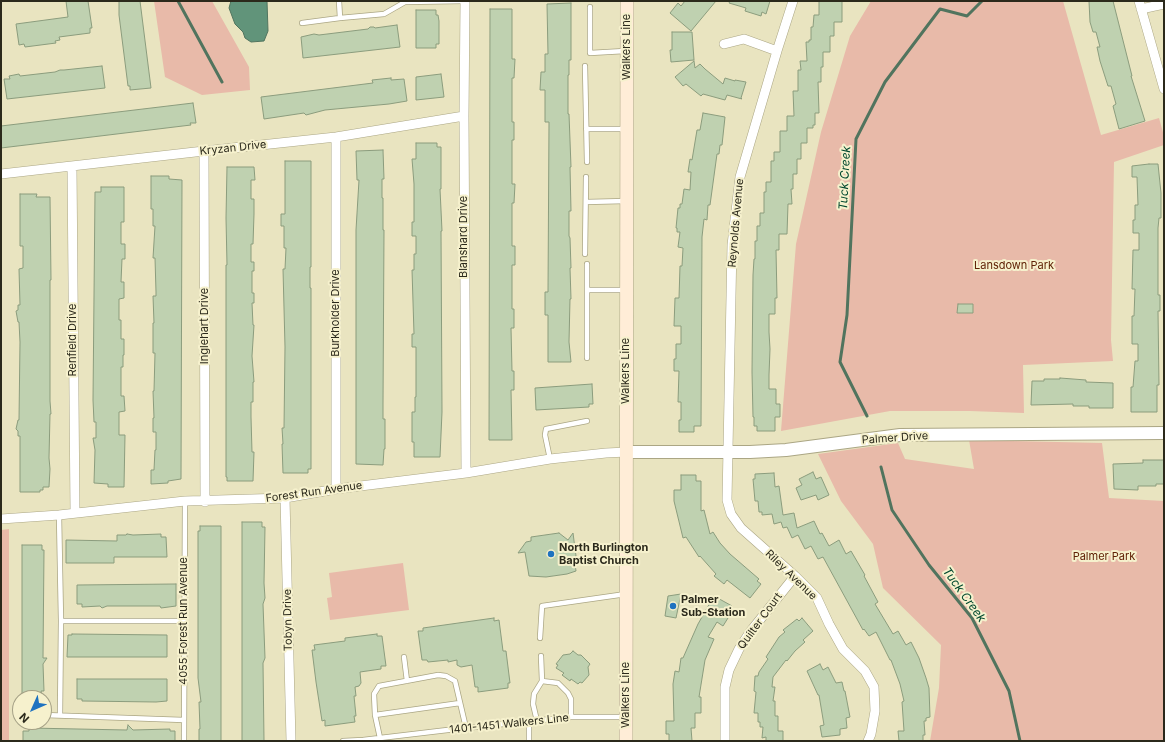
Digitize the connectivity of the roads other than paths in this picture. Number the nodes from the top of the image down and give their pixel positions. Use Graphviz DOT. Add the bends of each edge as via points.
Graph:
graph roads {
  1 [pos="339,1"];
  2 [pos="465,1"];
  3 [pos="627,1"];
  4 [pos="794,1"];
  5 [pos="1164,4"];
  6 [pos="1140,5"];
  7 [pos="590,7"];
  8 [pos="340,18"];
  9 [pos="302,22"];
  10 [pos="724,44"];
  11 [pos="777,50"];
  12 [pos="627,51"];
  13 [pos="585,66"];
  14 [pos="1164,88"];
  15 [pos="464,116"];
  16 [pos="586,128"];
  17 [pos="627,129"];
  18 [pos="336,137"];
  19 [pos="204,151"];
  20 [pos="587,162"];
  21 [pos="72,167"];
  22 [pos="1,174"];
  23 [pos="586,177"];
  24 [pos="627,200"];
  25 [pos="586,202"];
  26 [pos="585,254"];
  27 [pos="587,264"];
  28 [pos="587,290"];
  29 [pos="626,290"];
  30 [pos="587,358"];
  31 [pos="587,421"];
  32 [pos="1164,433"];
  33 [pos="627,452"];
  34 [pos="727,452"];
  35 [pos="550,460"];
  36 [pos="466,473"];
  37 [pos="336,489"];
  38 [pos="285,498"];
  39 [pos="185,501"];
  40 [pos="205,502"];
  41 [pos="75,513"];
  42 [pos="59,515"];
  43 [pos="1,519"];
  44 [pos="794,576"];
  45 [pos="626,594"];
  46 [pos="61,621"];
  47 [pos="184,621"];
  48 [pos="540,638"];
  49 [pos="541,656"];
  50 [pos="404,657"];
  51 [pos="407,681"];
  52 [pos="542,681"];
  53 [pos="460,703"];
  54 [pos="375,715"];
  55 [pos="52,716"];
  56 [pos="60,716"];
  57 [pos="571,717"];
  58 [pos="627,717"];
  59 [pos="184,720"];
  60 [pos="537,721"];
  61 [pos="528,722"];
  62 [pos="466,728"];
  63 [pos="380,738"];
  64 [pos="184,741"];
  65 [pos="291,741"];
  66 [pos="343,741"];
  67 [pos="363,741"];
  68 [pos="529,741"];
  69 [pos="626,741"];
  70 [pos="725,741"];
  71 [pos="868,741"];
  1 -- 8 [label="lane"];
  2 -- 8 [label="lane" via="405,2 384,14"];
  2 -- 15 [label="street, Blanshard Drive"];
  3 -- 12 [label="main road, Walkers Line"];
  4 -- 11 [label="street, Reynolds Avenue"];
  5 -- 6 [label="street"];
  6 -- 14 [label="street"];
  7 -- 12 [label="lane" via="590,53"];
  8 -- 9 [label="lane"];
  10 -- 11 [label="street" via="744,39"];
  11 -- 34 [label="street, Reynolds Avenue" via="740,177 732,245"];
  12 -- 17 [label="main road, Walkers Line"];
  13 -- 16 [label="lane"];
  15 -- 18 [label="street, Kryzan Drive"];
  15 -- 36 [label="street, Blanshard Drive"];
  16 -- 17 [label="lane"];
  16 -- 20 [label="lane"];
  17 -- 24 [label="main road, Walkers Line"];
  18 -- 19 [label="street, Kryzan Drive"];
  18 -- 37 [label="street, Burkholder Drive"];
  19 -- 21 [label="street, Kryzan Drive"];
  19 -- 40 [label="street, Inglehart Drive"];
  21 -- 22 [label="street, Kryzan Drive"];
  21 -- 41 [label="street, Renfield Drive"];
  23 -- 25 [label="lane"];
  24 -- 25 [label="lane"];
  24 -- 29 [label="main road, Walkers Line"];
  25 -- 26 [label="lane"];
  27 -- 28 [label="lane"];
  28 -- 29 [label="lane"];
  28 -- 30 [label="lane"];
  29 -- 33 [label="main road, Walkers Line"];
  31 -- 35 [label="lane" via="546,429"];
  32 -- 34 [label="street, Palmer Drive" via="900,435 786,450"];
  33 -- 34 [label="street, Palmer Drive"];
  33 -- 35 [label="street, Forest Run Avenue"];
  33 -- 45 [label="main road, Walkers Line"];
  34 -- 44 [label="street, Riley Avenue" via="727,500 731,514 741,528"];
  35 -- 36 [label="street, Forest Run Avenue"];
  36 -- 37 [label="street, Forest Run Avenue"];
  37 -- 38 [label="street, Forest Run Avenue"];
  38 -- 40 [label="street, Forest Run Avenue"];
  38 -- 65 [label="street, Tobyn Drive"];
  39 -- 40 [label="street, Forest Run Avenue"];
  39 -- 41 [label="street, Forest Run Avenue"];
  39 -- 47 [label="lane, 4055 Forest Run Avenue"];
  41 -- 42 [label="street, Forest Run Avenue"];
  42 -- 43 [label="street, Forest Run Avenue"];
  42 -- 46 [label="lane"];
  44 -- 70 [label="street, Quilter Court" via="750,632 729,670 725,687"];
  44 -- 71 [label="street, Riley Avenue" via="817,598 843,649 865,671 874,687 875,711"];
  45 -- 48 [label="lane" via="542,606"];
  45 -- 58 [label="main road, Walkers Line"];
  46 -- 47 [label="lane"];
  46 -- 56 [label="lane"];
  47 -- 59 [label="lane, 4055 Forest Run Avenue"];
  49 -- 52 [label="lane"];
  50 -- 51 [label="lane"];
  51 -- 53 [label="lane" via="438,675 446,676 455,681"];
  51 -- 54 [label="lane" via="379,686 374,694"];
  52 -- 57 [label="lane" via="558,683 568,693 571,699"];
  52 -- 60 [label="lane" via="534,694 533,704"];
  53 -- 54 [label="lane"];
  53 -- 62 [label="lane"];
  54 -- 63 [label="lane"];
  55 -- 56 [label="lane"];
  56 -- 59 [label="lane"];
  57 -- 58 [label="lane, 1401-1451 Walkers Line"];
  57 -- 60 [label="lane, 1401-1451 Walkers Line"];
  58 -- 69 [label="main road, Walkers Line"];
  59 -- 64 [label="lane, 4055 Forest Run Avenue"];
  60 -- 61 [label="lane, 1401-1451 Walkers Line"];
  61 -- 62 [label="lane, 1401-1451 Walkers Line"];
  61 -- 68 [label="lane"];
  62 -- 63 [label="lane, 1401-1451 Walkers Line"];
  63 -- 67 [label="lane, 1401-1451 Walkers Line"];
  66 -- 67 [label="lane, 1401-1451 Walkers Line"];
}
